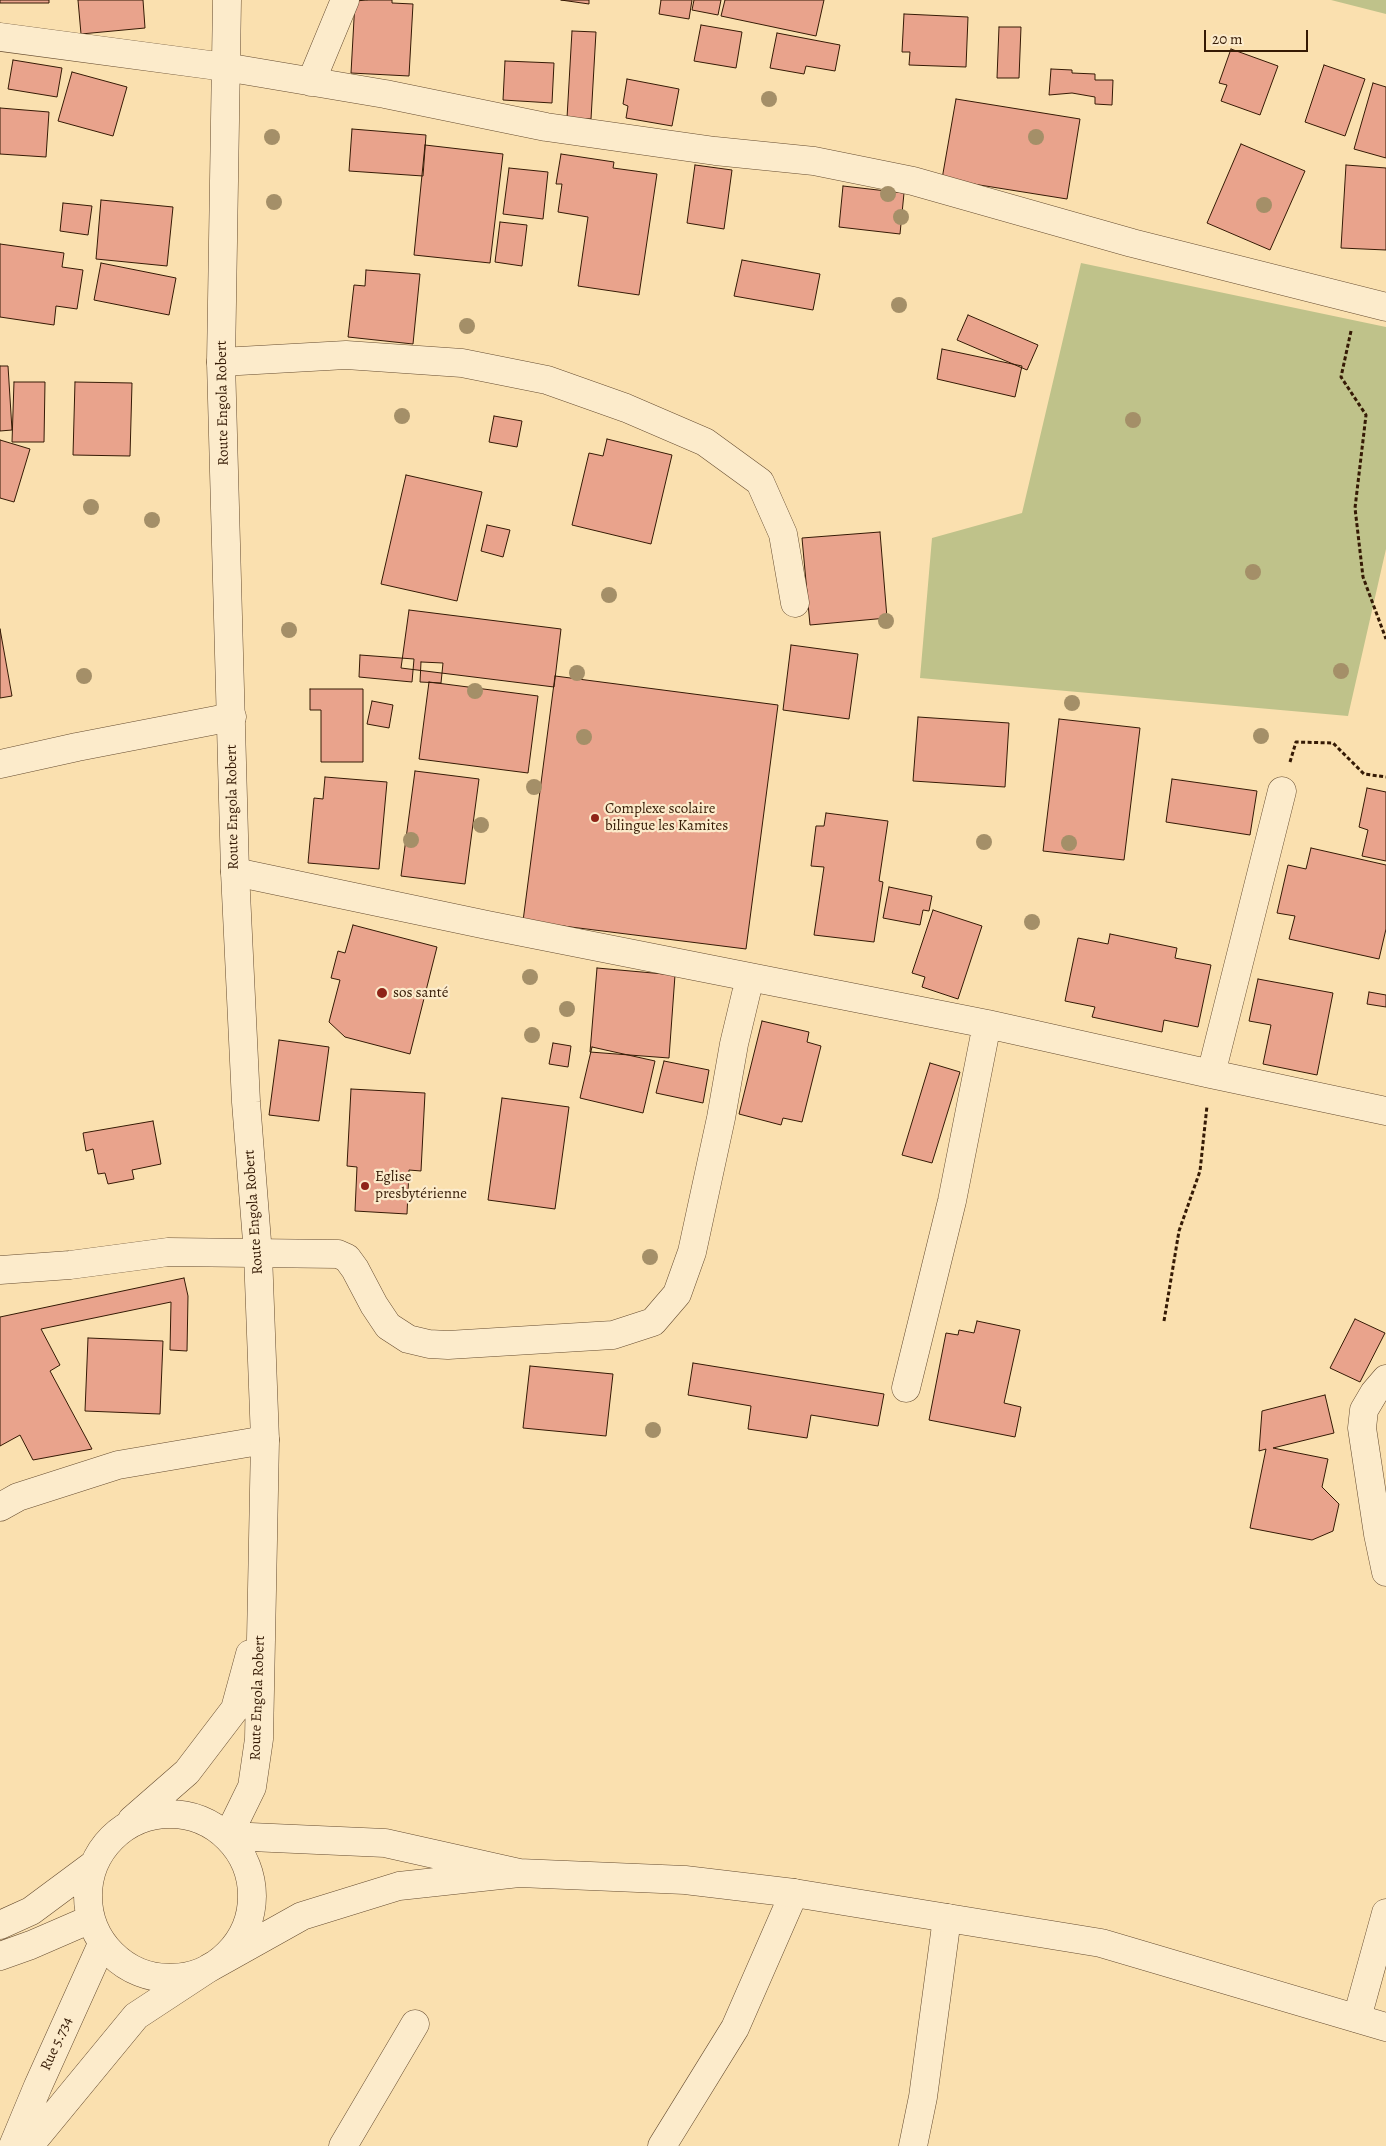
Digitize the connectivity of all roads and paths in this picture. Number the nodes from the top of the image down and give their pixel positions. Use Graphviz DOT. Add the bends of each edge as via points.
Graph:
graph roads {
  1 [pos="227,0"];
  2 [pos="345,0"];
  3 [pos="0,37"];
  4 [pos="225,67"];
  5 [pos="311,82"];
  6 [pos="1357,301"];
  7 [pos="1386,307"];
  8 [pos="221,362"];
  9 [pos="795,603"];
  10 [pos="1386,639"];
  11 [pos="232,717"];
  12 [pos="0,764"];
  13 [pos="1386,777"];
  14 [pos="1282,791"];
  15 [pos="234,872"];
  16 [pos="750,977"];
  17 [pos="987,1024"];
  18 [pos="1183,1068"];
  19 [pos="1211,1074"];
  20 [pos="1386,1111"];
  21 [pos="258,1254"];
  22 [pos="0,1270"];
  23 [pos="1164,1322"];
  24 [pos="1386,1380"];
  25 [pos="906,1388"];
  26 [pos="265,1440"];
  27 [pos="0,1507"];
  28 [pos="1386,1572"];
  29 [pos="261,1614"];
  30 [pos="123,1828"];
  31 [pos="228,1836"];
  32 [pos="93,1865"];
  33 [pos="518,1873"];
  34 [pos="794,1893"];
  35 [pos="1386,1914"];
  36 [pos="947,1918"];
  37 [pos="91,1919"];
  38 [pos="0,1924"];
  39 [pos="102,1944"];
  40 [pos="0,1956"];
  41 [pos="210,1968"];
  42 [pos="1357,2018"];
  43 [pos="415,2024"];
  44 [pos="1386,2027"];
  45 [pos="13,2146"];
  46 [pos="29,2146"];
  47 [pos="343,2146"];
  48 [pos="662,2146"];
  49 [pos="913,2146"];
  1 -- 4 [label="street, Route Engola Robert"];
  2 -- 5 [label="street"];
  3 -- 4 [label="street"];
  4 -- 5 [label="street"];
  4 -- 8 [label="street, Route Engola Robert"];
  5 -- 6 [label="street" via="546,126 715,151 814,161 913,181 1132,243"];
  6 -- 7 [label="street"];
  6 -- 10 [label="path" via="1341,376 1366,415 1355,508 1363,577"];
  8 -- 9 [label="street" via="346,355 462,363 547,380 626,408 705,442 760,482 783,534"];
  8 -- 11 [label="street, Route Engola Robert"];
  11 -- 12 [label="street"];
  11 -- 15 [label="street, Route Engola Robert"];
  13 -- 14 [label="path" via="1364,774 1333,743 1296,742"];
  14 -- 19 [label="street"];
  15 -- 16 [label="street"];
  15 -- 21 [label="street, Route Engola Robert"];
  16 -- 17 [label="street"];
  16 -- 21 [label="street" via="692,1252 677,1294 653,1322 613,1335 429,1344 408,1339 388,1326 347,1258 338,1254"];
  17 -- 18 [label="street"];
  17 -- 25 [label="street" via="952,1201"];
  18 -- 19 [label="street"];
  18 -- 23 [label="path" via="1208,1108 1200,1171 1179,1231"];
  19 -- 20 [label="street"];
  21 -- 22 [label="street" via="168,1252"];
  21 -- 26 [label="street, Route Engola Robert"];
  24 -- 28 [label="street" via="1364,1410 1362,1428"];
  26 -- 27 [label="street" via="118,1465 18,1497"];
  26 -- 29 [label="street, Route Engola Robert"];
  29 -- 30 [label="street, Route Engola Robert" via="235,1709 187,1772"];
  29 -- 31 [label="street, Route Engola Robert" via="259,1739 252,1786"];
  30 -- 31 [label="street" via="148,1816 177,1813 204,1820"];
  30 -- 32 [label="street" via="105,1844"];
  31 -- 33 [label="street" via="385,1844"];
  31 -- 41 [label="street" via="243,1857 252,1881 252,1906 245,1931 230,1952"];
  32 -- 37 [label="street" via="87,1892"];
  32 -- 38 [label="street" via="31,1912"];
  33 -- 34 [label="street" via="685,1880"];
  33 -- 41 [label="street" via="399,1886 302,1916"];
  34 -- 36 [label="street"];
  34 -- 48 [label="street" via="735,2028"];
  35 -- 42 [label="street"];
  36 -- 42 [label="street" via="1100,1943"];
  36 -- 49 [label="street" via="923,2097"];
  37 -- 39 [label="street"];
  37 -- 40 [label="street"];
  39 -- 41 [label="street" via="119,1961 140,1972 163,1978 187,1976"];
  39 -- 45 [label="street, Rue 5.734"];
  41 -- 46 [label="street" via="136,2016"];
  42 -- 44 [label="street"];
  43 -- 47 [label="street"];
}
